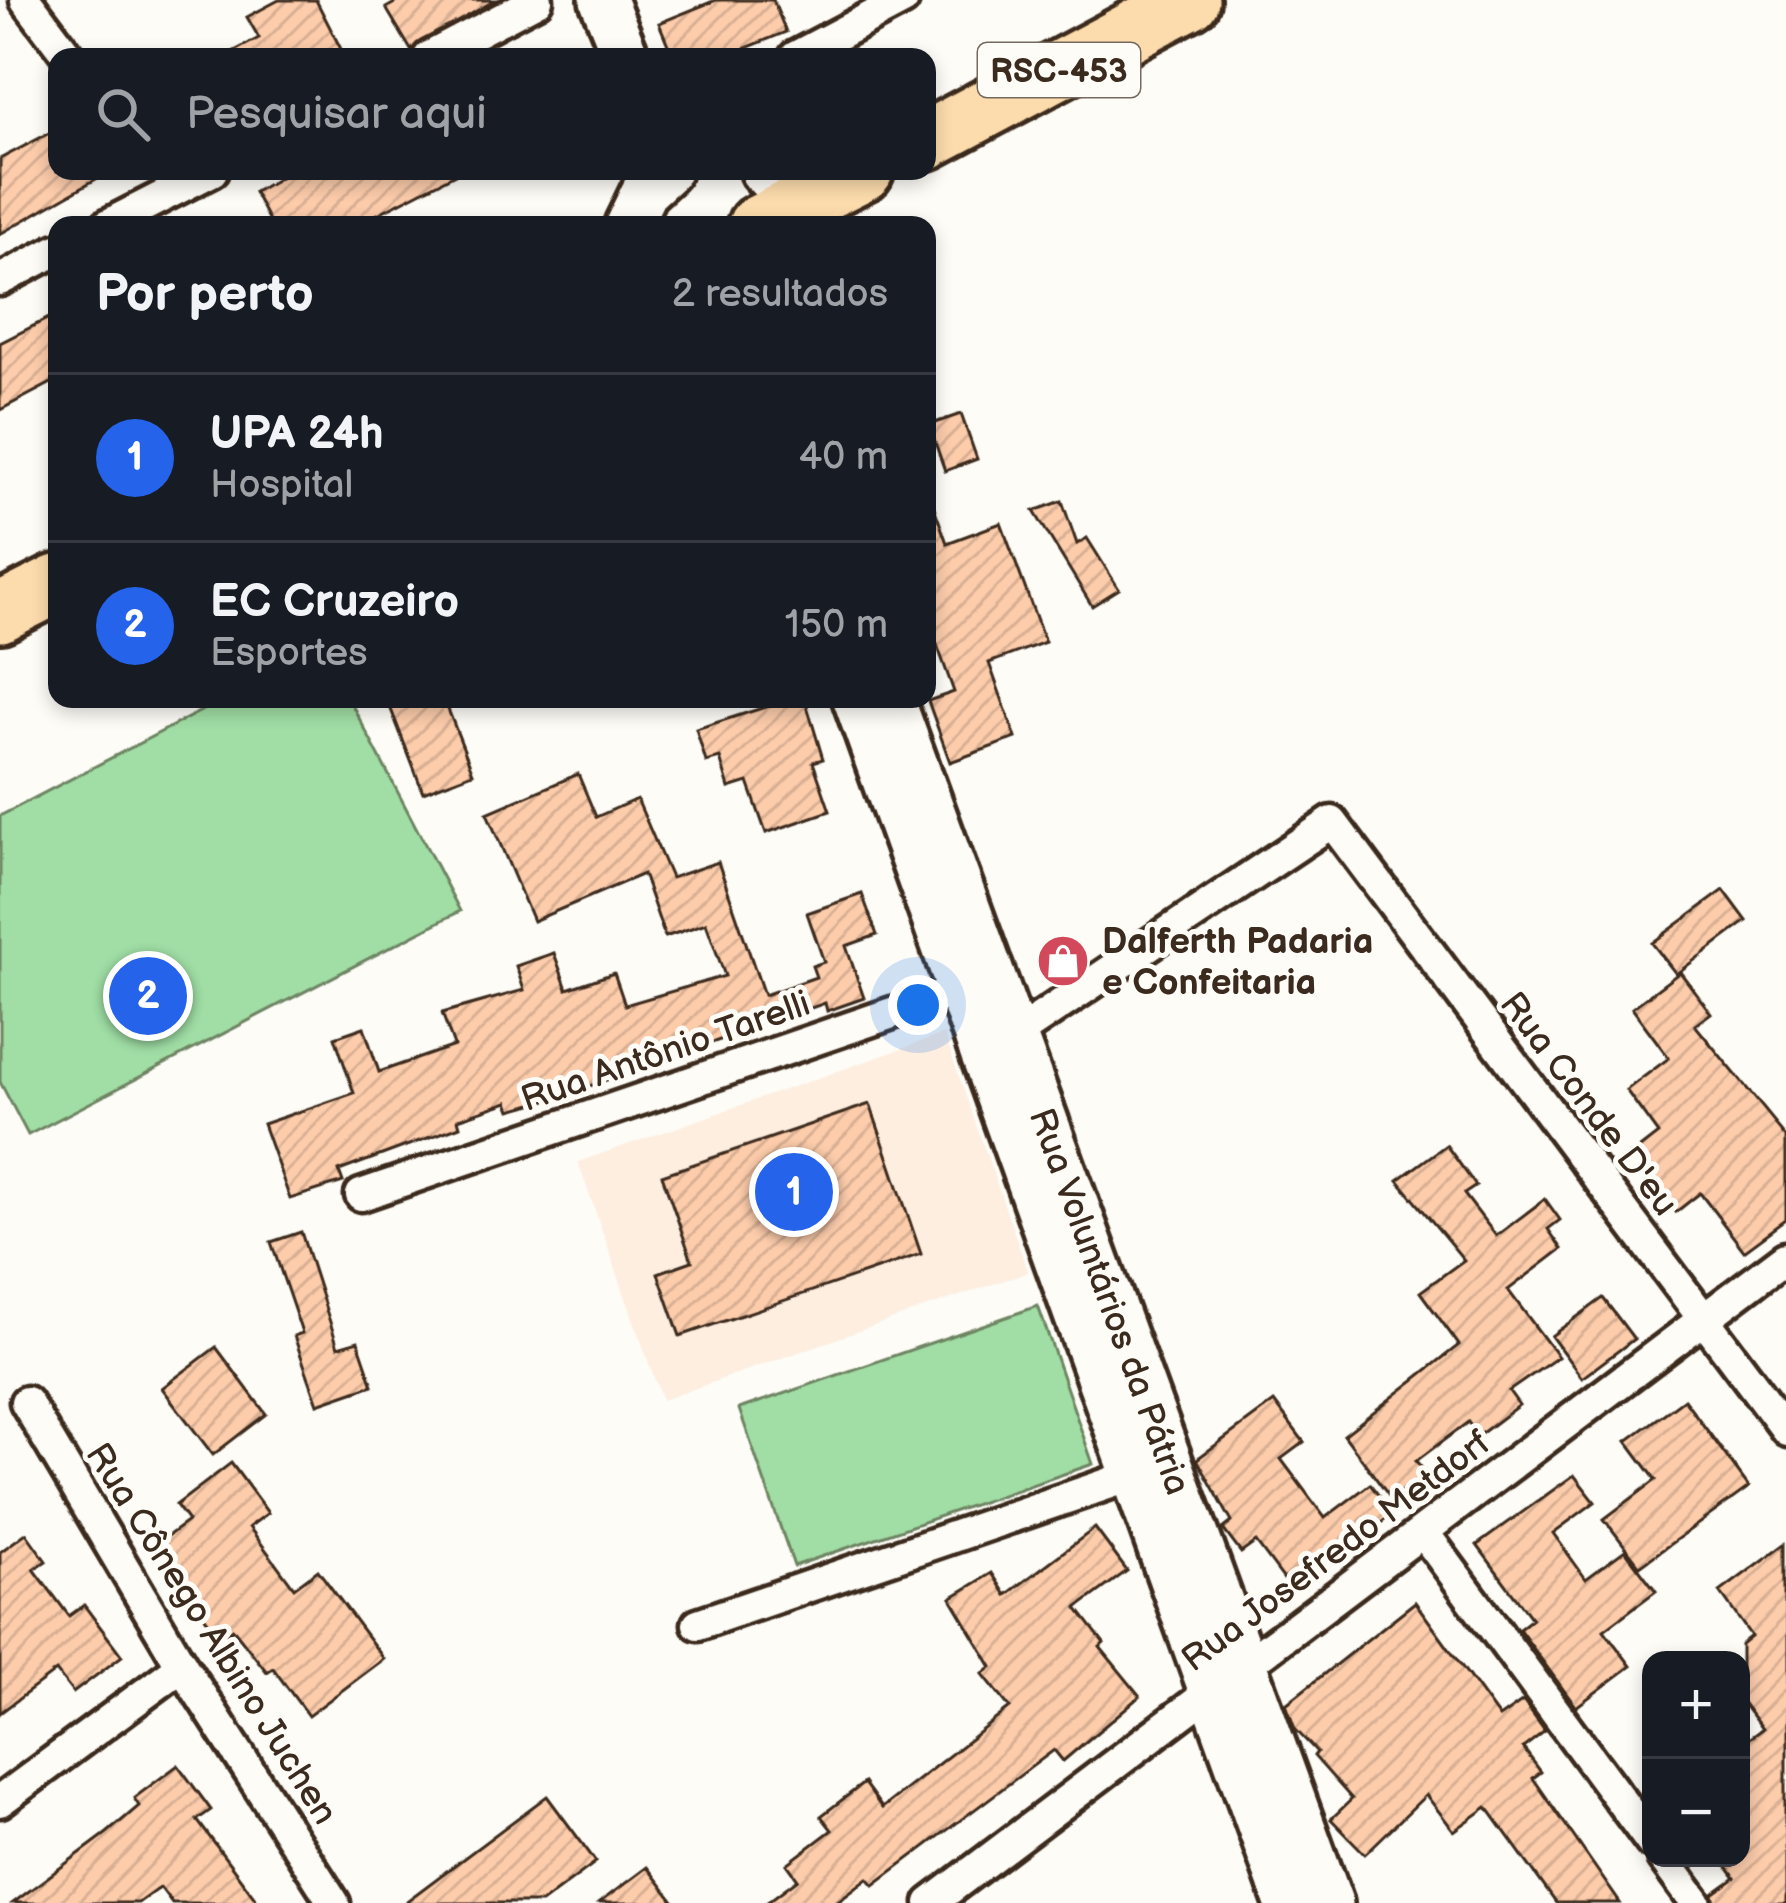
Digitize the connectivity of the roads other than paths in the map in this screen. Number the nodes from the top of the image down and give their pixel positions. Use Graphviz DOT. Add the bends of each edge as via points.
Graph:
graph roads {
  1 [pos="26,0"];
  2 [pos="537,0"];
  3 [pos="603,0"];
  4 [pos="903,0"];
  5 [pos="1190,0"];
  6 [pos="62,48"];
  7 [pos="446,48"];
  8 [pos="622,48"];
  9 [pos="812,48"];
  10 [pos="936,135"];
  11 [pos="840,180"];
  12 [pos="850,180"];
  13 [pos="164,181"];
  14 [pos="786,199"];
  15 [pos="119,216"];
  16 [pos="48,255"];
  17 [pos="0,280"];
  18 [pos="48,589"];
  19 [pos="0,613"];
  20 [pos="860,708"];
  21 [pos="894,708"];
  22 [pos="978,984"];
  23 [pos="996,1053"];
  24 [pos="361,1195"];
  25 [pos="1786,1257"];
  26 [pos="1704,1321"];
  27 [pos="1110,1353"];
  28 [pos="26,1402"];
  29 [pos="1786,1430"];
  30 [pos="1134,1475"];
  31 [pos="1424,1532"];
  32 [pos="698,1624"];
  33 [pos="182,1666"];
  34 [pos="1226,1680"];
  35 [pos="0,1801"];
  36 [pos="1642,1830"];
  37 [pos="1670,1867"];
  38 [pos="334,1903"];
  39 [pos="931,1903"];
  40 [pos="1288,1903"];
  41 [pos="1330,1903"];
  42 [pos="1696,1903"];
  1 -- 6 [label="street"];
  2 -- 7 [label="street"];
  3 -- 8 [label="main road"];
  4 -- 9 [label="street"];
  5 -- 10 [label="highway, RSC-453"];
  11 -- 14 [label="highway"];
  12 -- 14 [label="highway"];
  13 -- 15 [label="street"];
  16 -- 17 [label="street"];
  18 -- 19 [label="highway"];
  20 -- 22 [label="main road, Rua Voluntários da Pátria"];
  21 -- 22 [label="main road, Rua Voluntários da Pátria"];
  22 -- 23 [label="main road, Rua Voluntários da Pátria"];
  22 -- 24 [label="street, Rua Antônio Tarelli"];
  23 -- 26 [label="street, Rua Conde D'eu" via="1332,822"];
  23 -- 27 [label="main road, Rua Voluntários da Pátria"];
  23 -- 27 [label="main road, Rua Voluntários da Pátria" via="1064,1166"];
  25 -- 26 [label="street, Rua Josefredo Metdorf"];
  26 -- 29 [label="street, Rua Conde D'eu"];
  26 -- 31 [label="street, Rua Josefredo Metdorf"];
  27 -- 30 [label="main road, Rua Voluntários da Pátria"];
  27 -- 34 [label="main road, Rua Voluntários da Pátria"];
  28 -- 33 [label="street, Rua Cônego Albino Juchen"];
  30 -- 32 [label="street"];
  30 -- 34 [label="main road, Rua Voluntários da Pátria"];
  31 -- 34 [label="street, Rua Josefredo Metdorf"];
  31 -- 36 [label="street"];
  33 -- 35 [label="street"];
  33 -- 38 [label="street, Rua Cônego Albino Juchen"];
  34 -- 39 [label="street, Rua Josefredo Metdorf"];
  34 -- 40 [label="main road, Rua Voluntários da Pátria"];
  34 -- 41 [label="main road, Rua Voluntários da Pátria"];
  37 -- 42 [label="street"];
}
